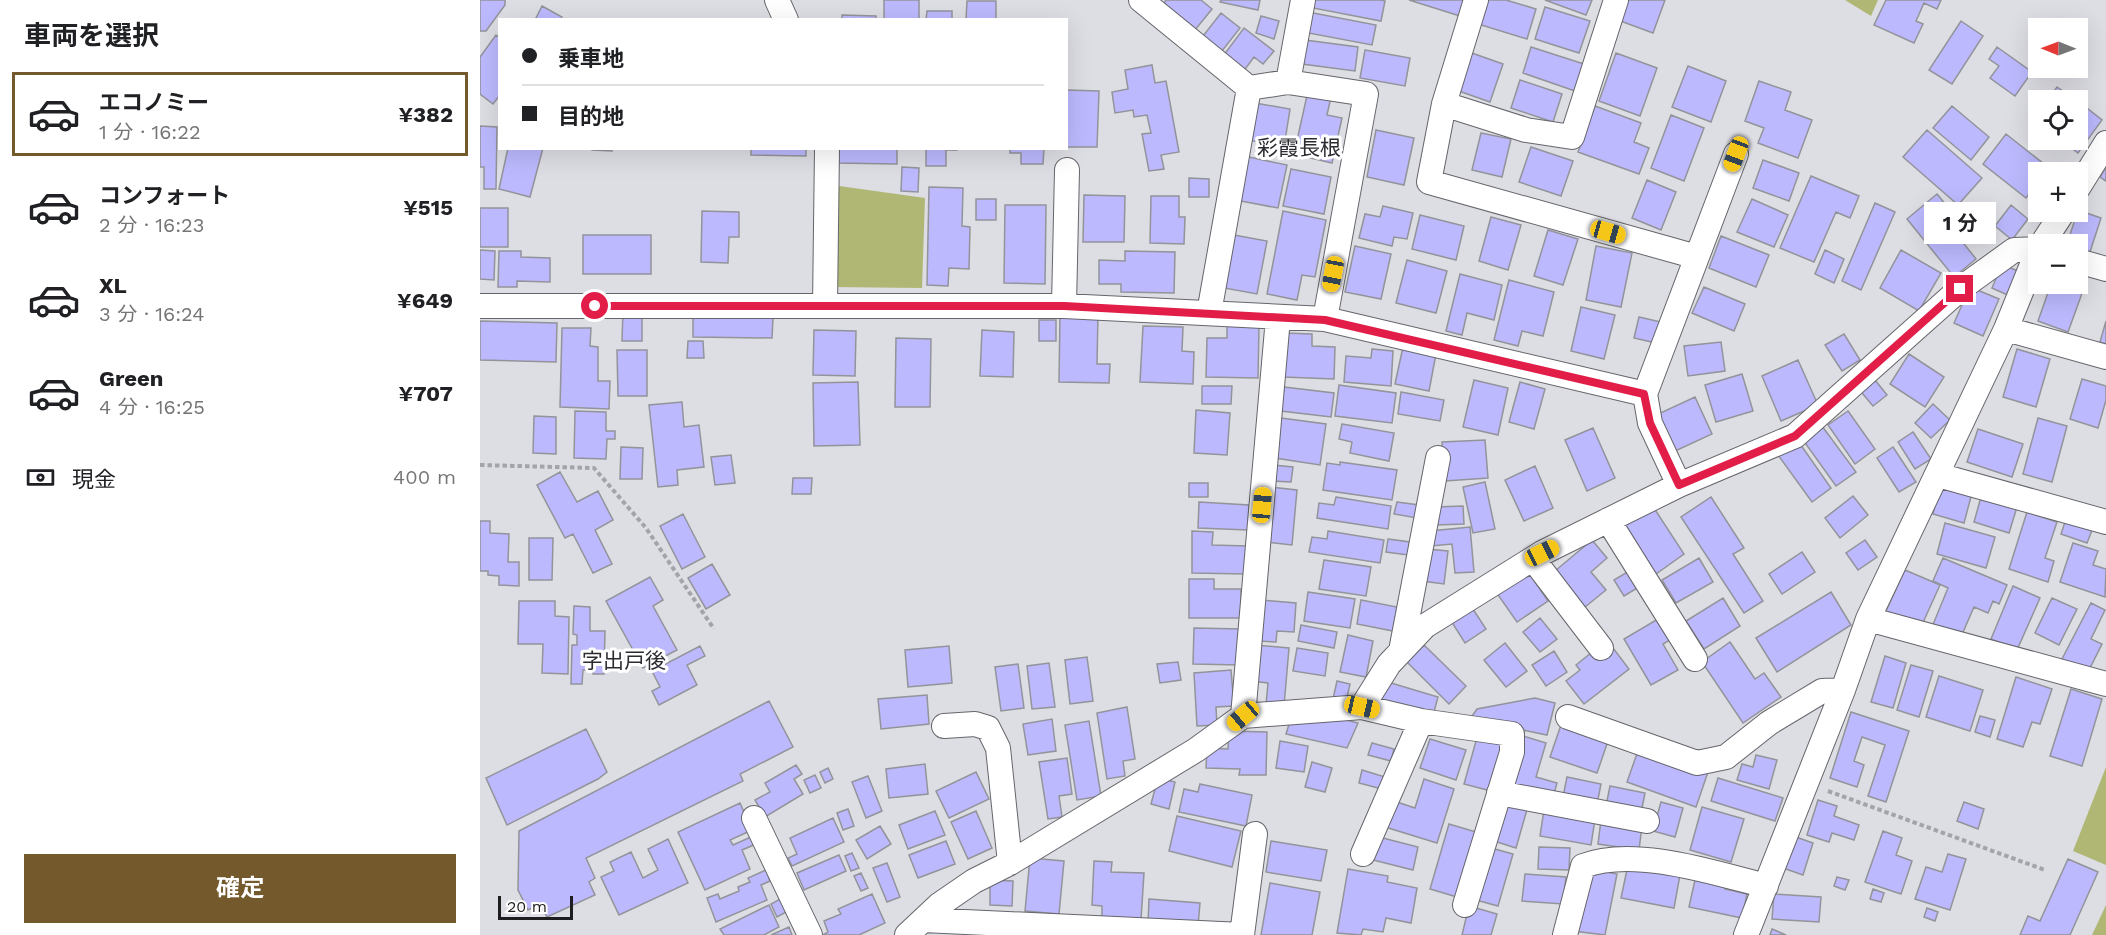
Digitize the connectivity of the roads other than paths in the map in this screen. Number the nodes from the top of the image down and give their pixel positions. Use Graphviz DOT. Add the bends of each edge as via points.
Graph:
graph roads {
  1 [pos="777,0"];
  2 [pos="1141,0"];
  3 [pos="1303,0"];
  4 [pos="1476,0"];
  5 [pos="1616,0"];
  6 [pos="785,18"];
  7 [pos="1288,82"];
  8 [pos="1249,88"];
  9 [pos="1444,104"];
  10 [pos="2106,143"];
  11 [pos="827,150"];
  12 [pos="1736,154"];
  13 [pos="1066,171"];
  14 [pos="2088,172"];
  15 [pos="2028,250"];
  16 [pos="1697,257"];
  17 [pos="2088,264"];
  18 [pos="2106,269"];
  19 [pos="2028,275"];
  20 [pos="480,306"];
  21 [pos="825,306"];
  22 [pos="1064,306"];
  23 [pos="1209,313"];
  24 [pos="1278,318"];
  25 [pos="1325,320"];
  26 [pos="2006,329"];
  27 [pos="2106,357"];
  28 [pos="1644,394"];
  29 [pos="1438,458"];
  30 [pos="1938,475"];
  31 [pos="1679,485"];
  32 [pos="1608,520"];
  33 [pos="2106,522"];
  34 [pos="1533,559"];
  35 [pos="1868,619"];
  36 [pos="1601,648"];
  37 [pos="1401,651"];
  38 [pos="1695,658"];
  39 [pos="2106,684"];
  40 [pos="1843,690"];
  41 [pos="1362,707"];
  42 [pos="1243,716"];
  43 [pos="1568,717"];
  44 [pos="1421,721"];
  45 [pos="944,726"];
  46 [pos="1499,793"];
  47 [pos="754,818"];
  48 [pos="1647,821"];
  49 [pos="1255,834"];
  50 [pos="1363,855"];
  51 [pos="1010,863"];
  52 [pos="1766,886"];
  53 [pos="1465,905"];
  54 [pos="912,931"];
  55 [pos="810,935"];
  56 [pos="1242,935"];
  57 [pos="1565,935"];
  58 [pos="1746,935"];
  1 -- 6 [label="street"];
  2 -- 8 [label="street"];
  3 -- 7 [label="street"];
  4 -- 9 [label="street"];
  5 -- 9 [label="street" via="1572,137 1526,130"];
  7 -- 8 [label="street"];
  7 -- 25 [label="street" via="1366,94"];
  8 -- 23 [label="street"];
  9 -- 16 [label="street" via="1429,182"];
  10 -- 14 [label="street"];
  11 -- 21 [label="street"];
  12 -- 16 [label="street"];
  13 -- 22 [label="street"];
  15 -- 31 [label="street" via="2014,250 1960,289 1795,436"];
  16 -- 28 [label="street"];
  17 -- 18 [label="street"];
  19 -- 26 [label="street"];
  20 -- 21 [label="street"];
  21 -- 22 [label="street"];
  22 -- 23 [label="street"];
  23 -- 24 [label="street"];
  24 -- 25 [label="street"];
  24 -- 42 [label="street"];
  25 -- 28 [label="street"];
  26 -- 27 [label="street"];
  26 -- 30 [label="street"];
  28 -- 31 [label="street" via="1650,423"];
  29 -- 37 [label="street"];
  30 -- 33 [label="street"];
  30 -- 35 [label="street"];
  31 -- 32 [label="street"];
  32 -- 34 [label="street"];
  32 -- 38 [label="street"];
  34 -- 36 [label="street"];
  34 -- 37 [label="street" via="1425,626"];
  35 -- 39 [label="street"];
  35 -- 40 [label="street"];
  37 -- 41 [label="street"];
  40 -- 43 [label="street" via="1821,691 1769,723 1726,757 1697,763"];
  40 -- 52 [label="street"];
  41 -- 42 [label="street"];
  41 -- 44 [label="street"];
  42 -- 51 [label="street" via="1196,750"];
  44 -- 46 [label="street" via="1512,734 1512,752"];
  44 -- 50 [label="street"];
  45 -- 51 [label="street" via="975,724 988,728 998,748"];
  46 -- 48 [label="street"];
  46 -- 53 [label="street"];
  47 -- 55 [label="street"];
  49 -- 56 [label="street"];
  51 -- 54 [label="street" via="939,905"];
  52 -- 57 [label="street" via="1680,864 1598,860 1583,866"];
  52 -- 58 [label="street"];
  54 -- 56 [label="street"];
}
